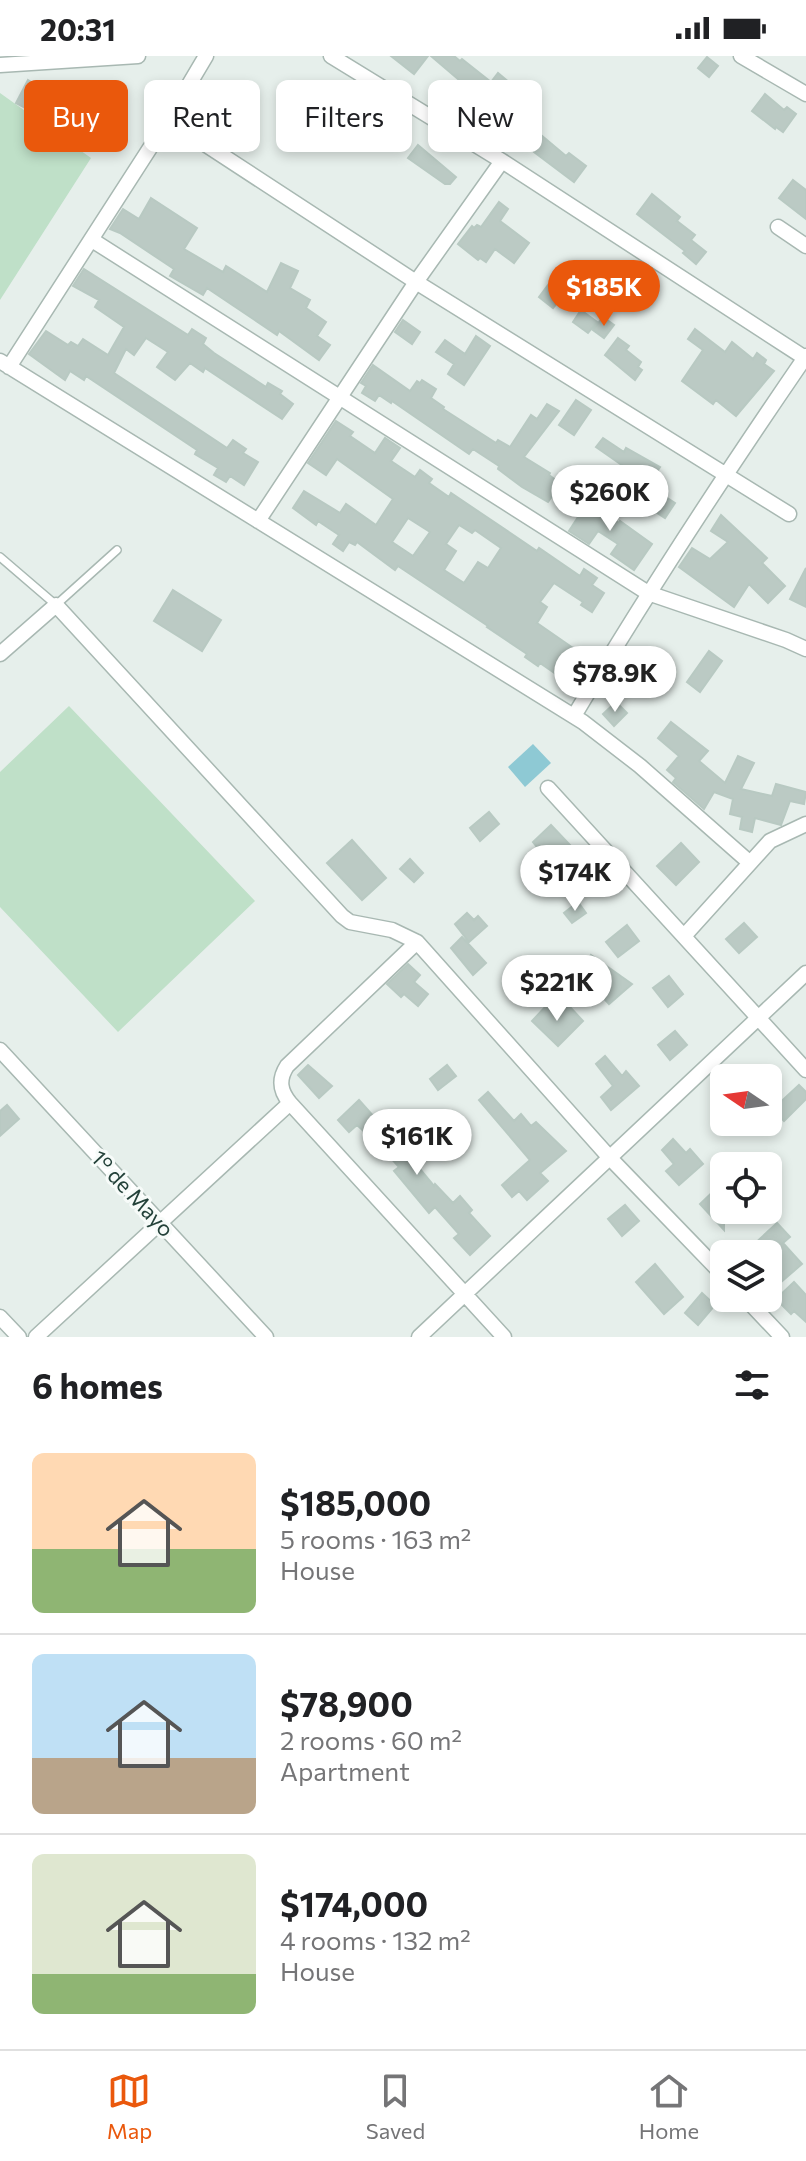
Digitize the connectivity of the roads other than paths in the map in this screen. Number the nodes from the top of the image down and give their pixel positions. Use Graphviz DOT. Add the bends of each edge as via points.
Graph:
graph roads {
  1 [pos="138,56"];
  2 [pos="206,56"];
  3 [pos="331,56"];
  4 [pos="741,56"];
  5 [pos="0,65"];
  6 [pos="192,80"];
  7 [pos="806,94"];
  8 [pos="148,152"];
  9 [pos="217,152"];
  10 [pos="502,161"];
  11 [pos="778,227"];
  12 [pos="92,240"];
  13 [pos="806,246"];
  14 [pos="416,282"];
  15 [pos="806,357"];
  16 [pos="5,364"];
  17 [pos="339,398"];
  18 [pos="725,473"];
  19 [pos="789,514"];
  20 [pos="258,521"];
  21 [pos="117,550"];
  22 [pos="0,557"];
  23 [pos="648,593"];
  24 [pos="56,605"];
  25 [pos="806,649"];
  26 [pos="0,654"];
  27 [pos="574,716"];
  28 [pos="548,788"];
  29 [pos="806,824"];
  30 [pos="749,862"];
  31 [pos="685,935"];
  32 [pos="417,942"];
  33 [pos="806,973"];
  34 [pos="759,1017"];
  35 [pos="0,1050"];
  36 [pos="806,1070"];
  37 [pos="290,1103"];
  38 [pos="610,1158"];
  39 [pos="160,1223"];
  40 [pos="710,1262"];
  41 [pos="464,1294"];
  42 [pos="758,1312"];
  43 [pos="0,1317"];
  44 [pos="19,1337"];
  45 [pos="36,1337"];
  46 [pos="266,1337"];
  47 [pos="419,1337"];
  48 [pos="504,1337"];
  49 [pos="782,1337"];
  1 -- 5 [label="street"];
  2 -- 6 [label="street"];
  3 -- 10 [label="street"];
  4 -- 7 [label="street"];
  8 -- 12 [label="street"];
  9 -- 14 [label="street"];
  10 -- 14 [label="street"];
  10 -- 15 [label="street"];
  11 -- 13 [label="street"];
  12 -- 16 [label="street"];
  12 -- 17 [label="street"];
  14 -- 17 [label="street"];
  14 -- 18 [label="street"];
  15 -- 18 [label="street"];
  16 -- 20 [label="street"];
  17 -- 20 [label="street"];
  17 -- 23 [label="street"];
  18 -- 19 [label="street"];
  18 -- 23 [label="street"];
  20 -- 27 [label="street"];
  21 -- 24 [label="lane"];
  22 -- 24 [label="lane"];
  23 -- 25 [label="street"];
  23 -- 27 [label="street"];
  24 -- 26 [label="street"];
  24 -- 32 [label="street" via="342,916"];
  27 -- 30 [label="street"];
  28 -- 31 [label="street"];
  29 -- 30 [label="street" via="770,841"];
  30 -- 31 [label="street"];
  31 -- 34 [label="street"];
  32 -- 37 [label="street" via="287,1066 280,1085"];
  32 -- 38 [label="street"];
  33 -- 34 [label="street"];
  34 -- 36 [label="street"];
  34 -- 38 [label="street"];
  35 -- 39 [label="street, 1° de Mayo"];
  37 -- 39 [label="street"];
  37 -- 41 [label="street"];
  38 -- 40 [label="street"];
  38 -- 41 [label="street"];
  39 -- 45 [label="street"];
  39 -- 46 [label="street, 1° de Mayo"];
  41 -- 47 [label="street"];
  41 -- 48 [label="street"];
  42 -- 49 [label="street"];
  43 -- 44 [label="street"];
}
